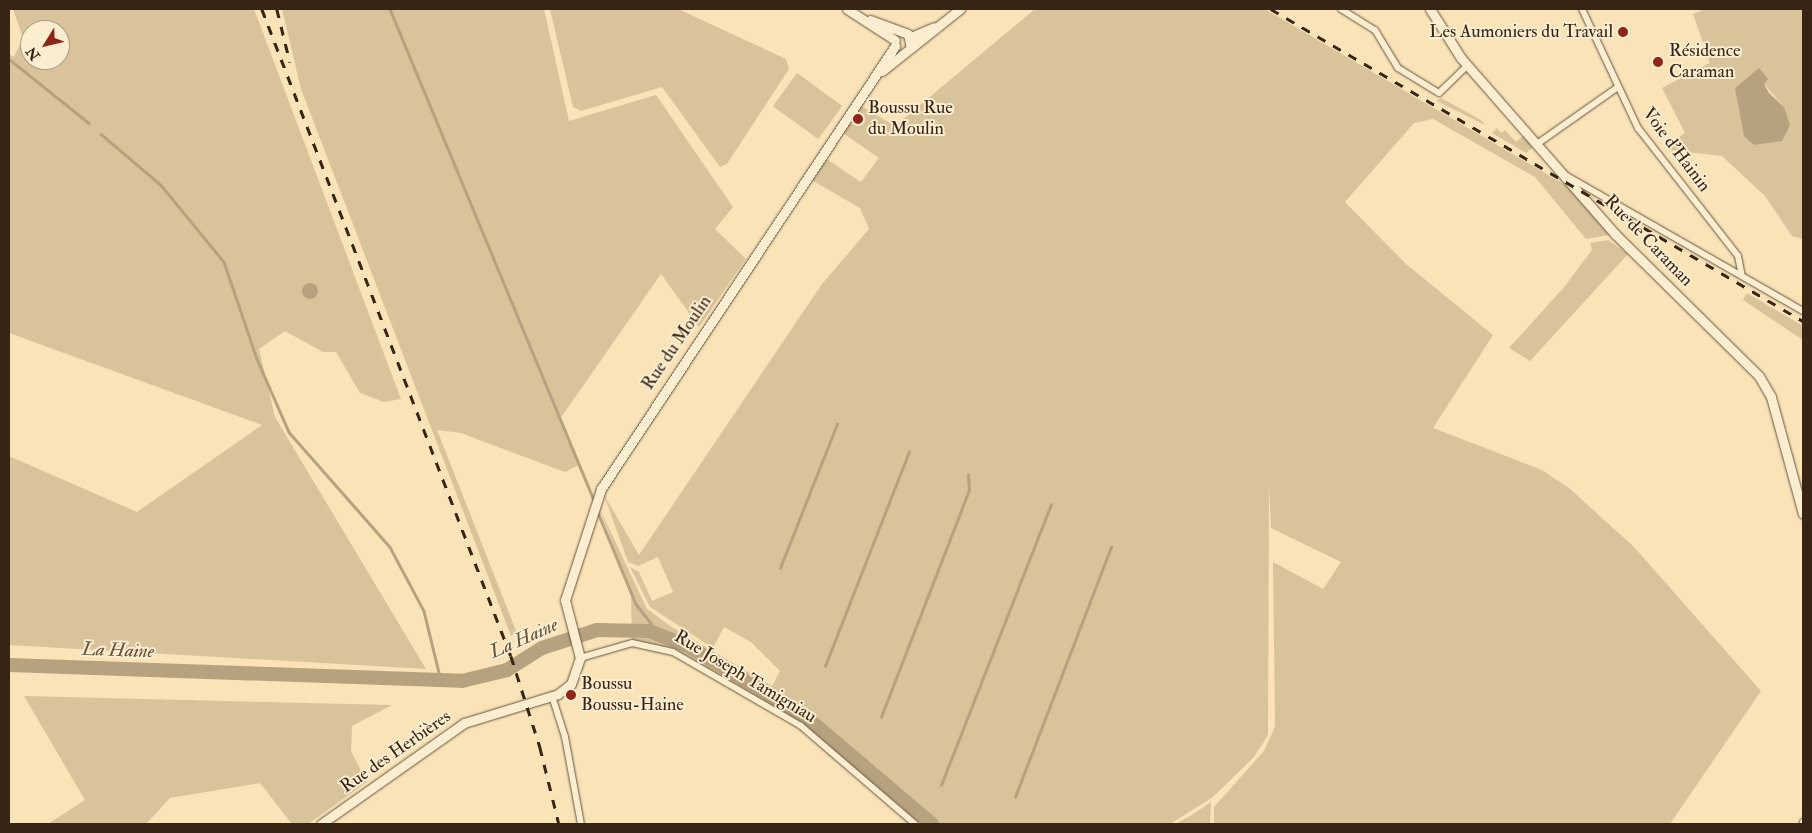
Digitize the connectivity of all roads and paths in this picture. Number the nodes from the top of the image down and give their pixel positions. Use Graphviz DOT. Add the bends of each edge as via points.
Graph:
graph roads {
  1 [pos="847,9"];
  2 [pos="960,9"];
  3 [pos="1341,9"];
  4 [pos="1430,9"];
  5 [pos="1582,9"];
  6 [pos="946,21"];
  7 [pos="911,37"];
  8 [pos="897,40"];
  9 [pos="908,50"];
  10 [pos="1467,66"];
  11 [pos="882,71"];
  12 [pos="1618,87"];
  13 [pos="1537,144"];
  14 [pos="1561,173"];
  15 [pos="1742,276"];
  16 [pos="1803,311"];
  17 [pos="1803,514"];
  18 [pos="580,658"];
  19 [pos="552,696"];
  20 [pos="321,824"];
  21 [pos="581,824"];
  22 [pos="914,824"];
  1 -- 8 [label="street" via="870,20"];
  2 -- 6 [label="street, Rue du Moulin"];
  3 -- 10 [label="street" via="1375,30 1398,68 1439,93"];
  4 -- 10 [label="street, Rue de Caraman"];
  5 -- 12 [label="street, Voie d'Hainin"];
  6 -- 7 [label="street, Rue du Moulin"];
  6 -- 9 [label="street, Rue du Moulin"];
  7 -- 8 [label="street"];
  7 -- 9 [label="street"];
  8 -- 9 [label="street"];
  8 -- 11 [label="street, Rue du Moulin"];
  9 -- 11 [label="street, Rue du Moulin"];
  10 -- 13 [label="street, Rue de Caraman"];
  11 -- 18 [label="street, Rue du Moulin" via="612,469 598,496 565,600"];
  12 -- 13 [label="street"];
  12 -- 15 [label="street, Voie d'Hainin" via="1638,128 1738,256"];
  13 -- 14 [label="street, Rue de Caraman"];
  14 -- 15 [label="street"];
  14 -- 17 [label="street, Rue de Caraman" via="1614,234 1759,376 1771,396"];
  15 -- 16 [label="street"];
  18 -- 19 [label="street" via="571,684"];
  18 -- 22 [label="street, Rue Joseph Tamigniau" via="632,643 673,652 801,726"];
  19 -- 20 [label="street, Rue des Herbières" via="464,724"];
  19 -- 21 [label="street" via="565,737"];
}
